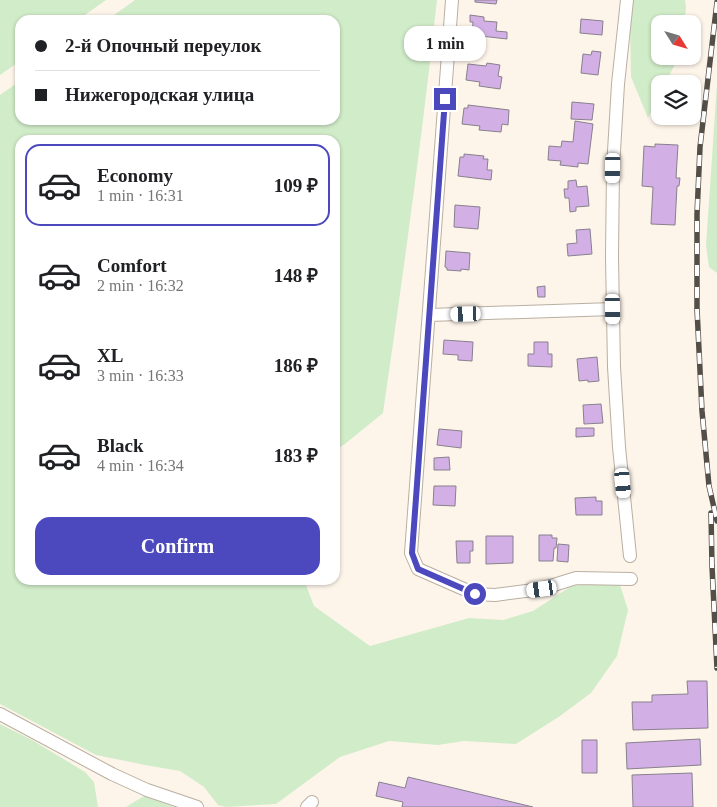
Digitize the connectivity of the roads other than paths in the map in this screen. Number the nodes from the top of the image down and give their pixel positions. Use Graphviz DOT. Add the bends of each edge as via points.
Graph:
graph roads {
  1 [pos="452,0"];
  2 [pos="627,0"];
  3 [pos="613,309"];
  4 [pos="429,316"];
  5 [pos="630,556"];
  6 [pos="631,579"];
  7 [pos="0,714"];
  8 [pos="197,807"];
  1 -- 4 [label="street"];
  2 -- 3 [label="street" via="613,168"];
  3 -- 4 [label="street"];
  3 -- 5 [label="street" via="619,446"];
  4 -- 6 [label="street" via="412,553 418,569 475,594 494,595 542,589 576,578"];
  7 -- 8 [label="street" via="112,774"];
}
